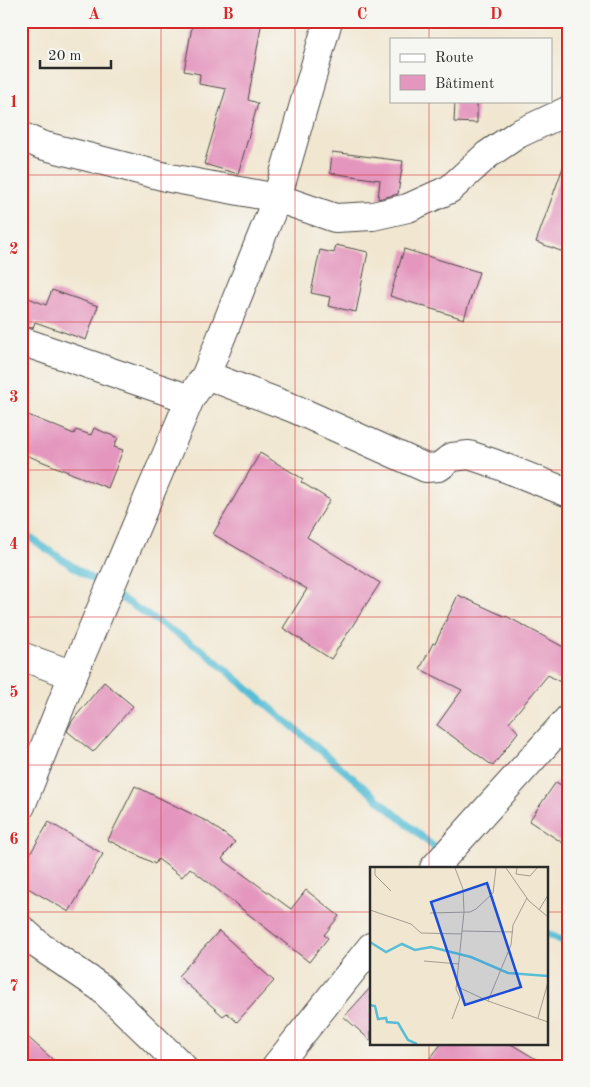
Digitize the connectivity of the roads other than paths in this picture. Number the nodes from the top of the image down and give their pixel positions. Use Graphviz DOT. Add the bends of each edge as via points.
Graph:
graph roads {
  1 [pos="328,21"];
  2 [pos="569,110"];
  3 [pos="21,136"];
  4 [pos="277,198"];
  5 [pos="21,340"];
  6 [pos="206,375"];
  7 [pos="190,399"];
  8 [pos="569,493"];
  9 [pos="21,656"];
  10 [pos="73,675"];
  11 [pos="569,718"];
  12 [pos="21,806"];
  13 [pos="435,867"];
  14 [pos="21,929"];
  15 [pos="370,948"];
  16 [pos="182,1066"];
  17 [pos="276,1066"];
  1 -- 4 [label="street"];
  2 -- 4 [label="street" via="518,134 487,154 450,189 408,208 373,216 335,218"];
  3 -- 4 [label="street" via="41,145 170,178"];
  4 -- 6 [label="street"];
  5 -- 7 [label="street"];
  6 -- 7 [label="street"];
  6 -- 8 [label="street" via="294,409 426,468 439,467 452,457 469,455"];
  7 -- 10 [label="street"];
  9 -- 10 [label="street"];
  10 -- 12 [label="street"];
  11 -- 13 [label="street"];
  14 -- 16 [label="street" via="41,947 100,987"];
  15 -- 17 [label="street"];
}
